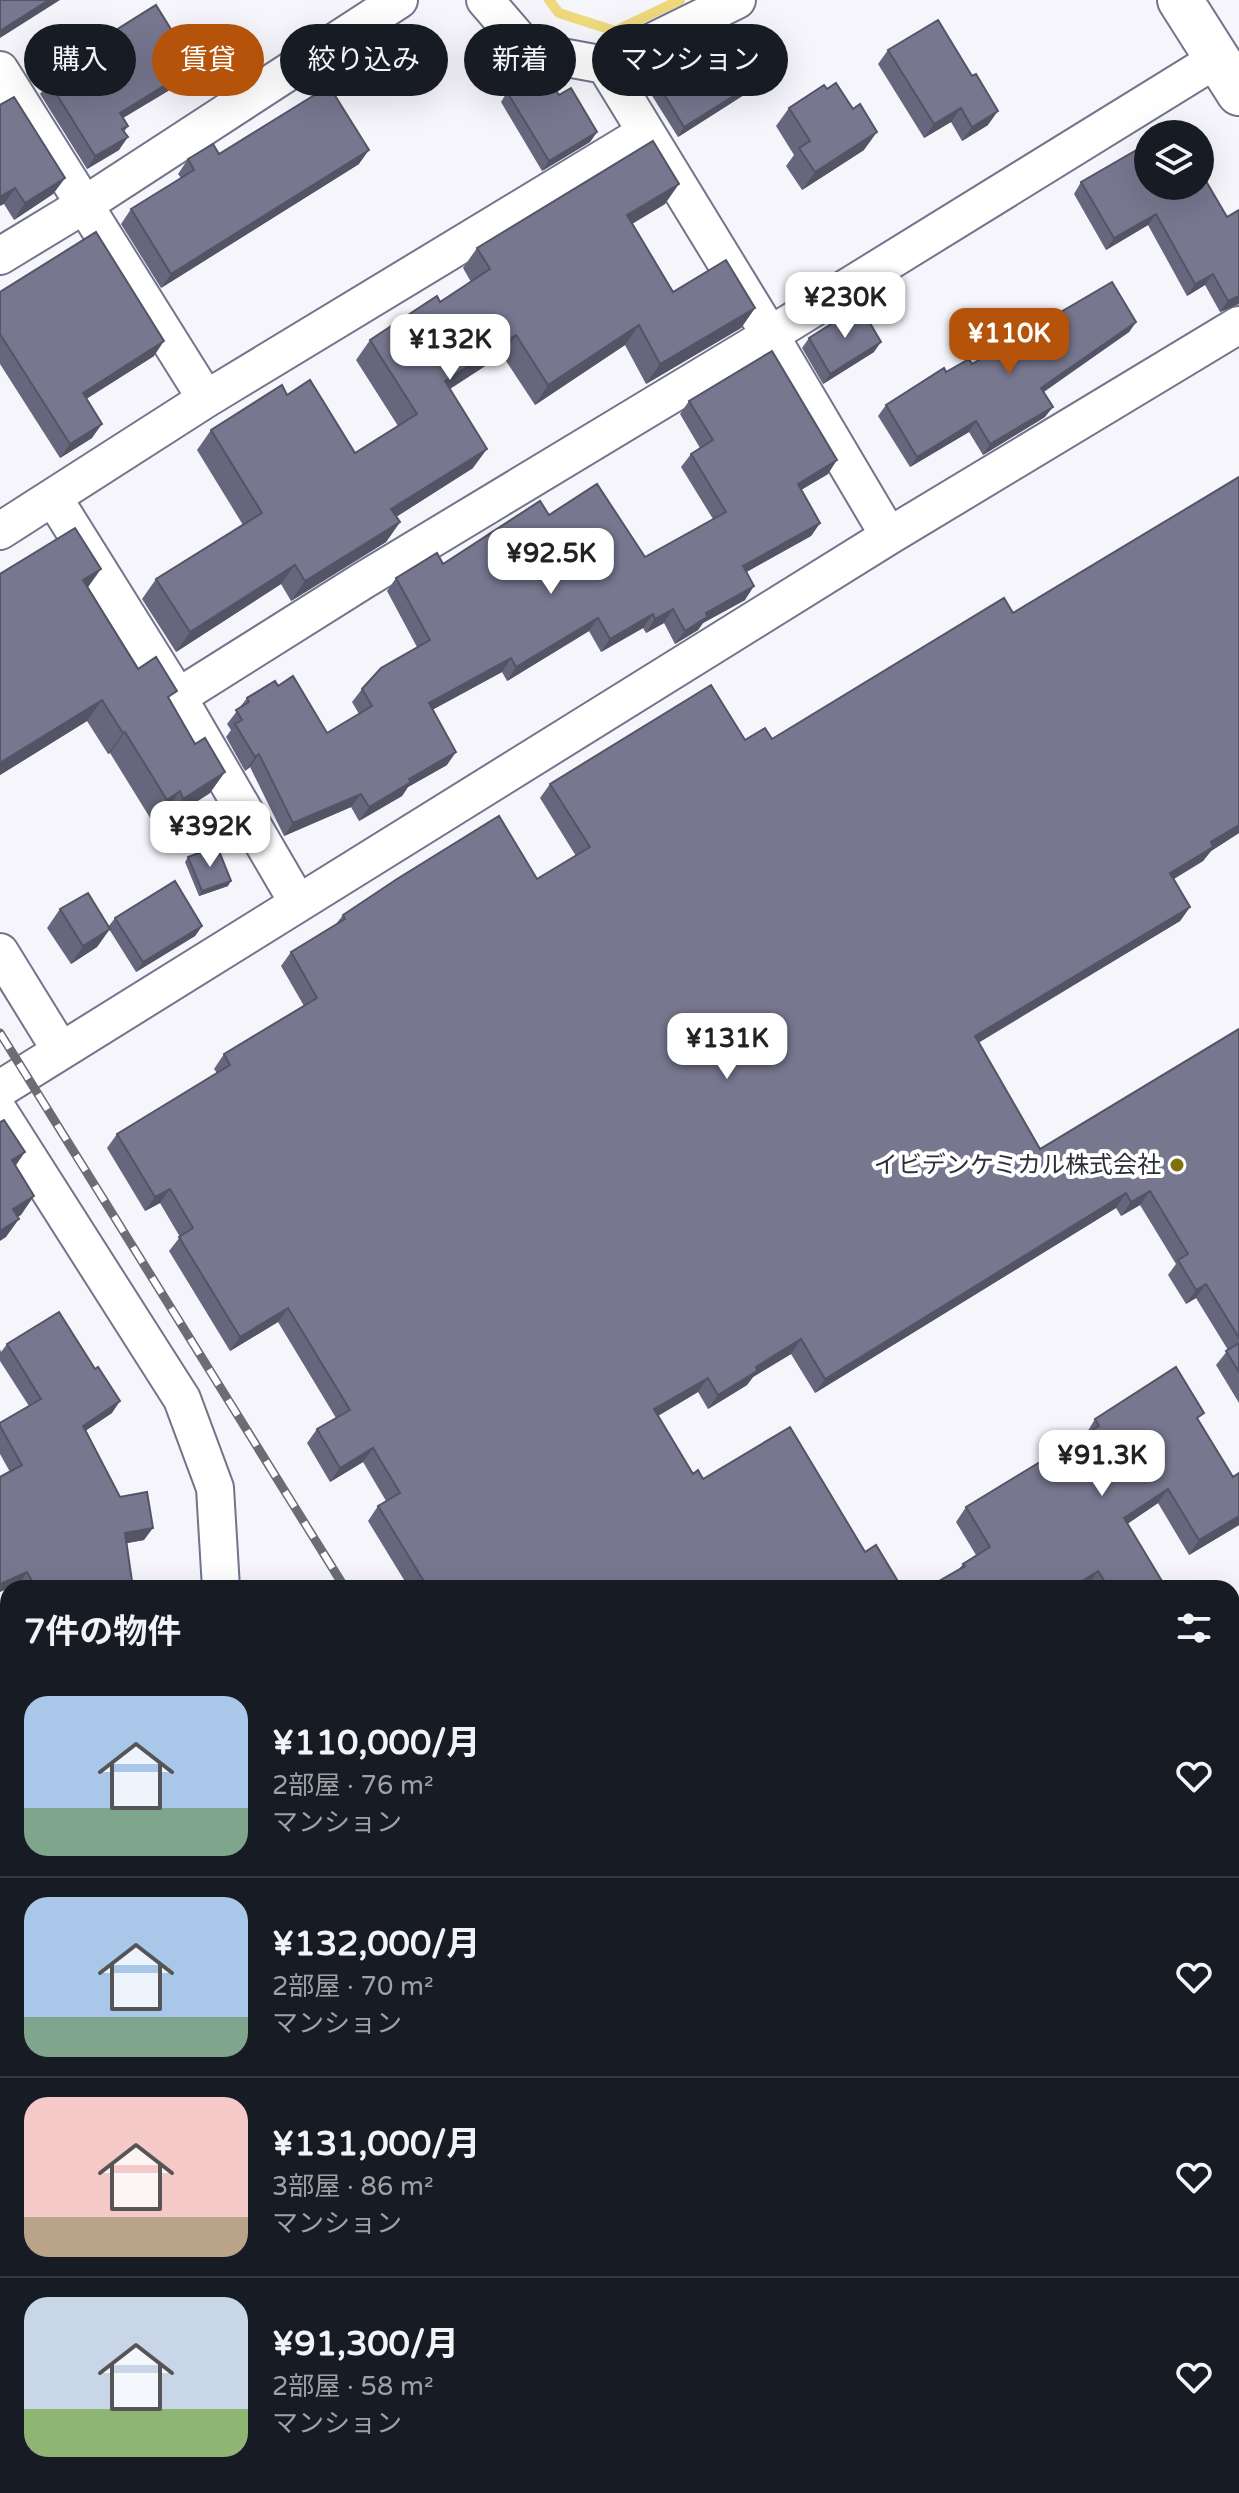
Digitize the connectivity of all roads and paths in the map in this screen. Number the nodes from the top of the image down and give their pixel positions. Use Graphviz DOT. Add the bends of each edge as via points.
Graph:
graph roads {
  1 [pos="399,0"];
  2 [pos="485,0"];
  3 [pos="737,0"];
  4 [pos="1180,0"];
  5 [pos="688,24"];
  6 [pos="592,63"];
  7 [pos="1232,66"];
  8 [pos="0,70"];
  9 [pos="623,96"];
  10 [pos="645,133"];
  11 [pos="84,205"];
  12 [pos="0,256"];
  13 [pos="1239,325"];
  14 [pos="770,335"];
  15 [pos="206,399"];
  16 [pos="53,497"];
  17 [pos="0,531"];
  18 [pos="889,536"];
  19 [pos="178,697"];
  20 [pos="298,903"];
  21 [pos="0,952"];
  22 [pos="61,1051"];
  23 [pos="0,1089"];
  24 [pos="0,1113"];
  25 [pos="221,1580"];
  1 -- 11 [label="street"];
  2 -- 6 [label="street" via="529,51"];
  3 -- 5 [label="street"];
  4 -- 7 [label="main road"];
  7 -- 14 [label="street"];
  8 -- 11 [label="street"];
  9 -- 10 [label="street"];
  10 -- 14 [label="street"];
  10 -- 15 [label="street"];
  11 -- 12 [label="street"];
  11 -- 15 [label="street"];
  13 -- 18 [label="street"];
  14 -- 18 [label="street"];
  14 -- 19 [label="street"];
  15 -- 16 [label="street"];
  16 -- 17 [label="street"];
  16 -- 19 [label="street"];
  18 -- 20 [label="street"];
  19 -- 20 [label="street"];
  20 -- 22 [label="street"];
  21 -- 22 [label="street"];
  22 -- 23 [label="street"];
  24 -- 25 [label="street" via="182,1399 215,1488"];
}
